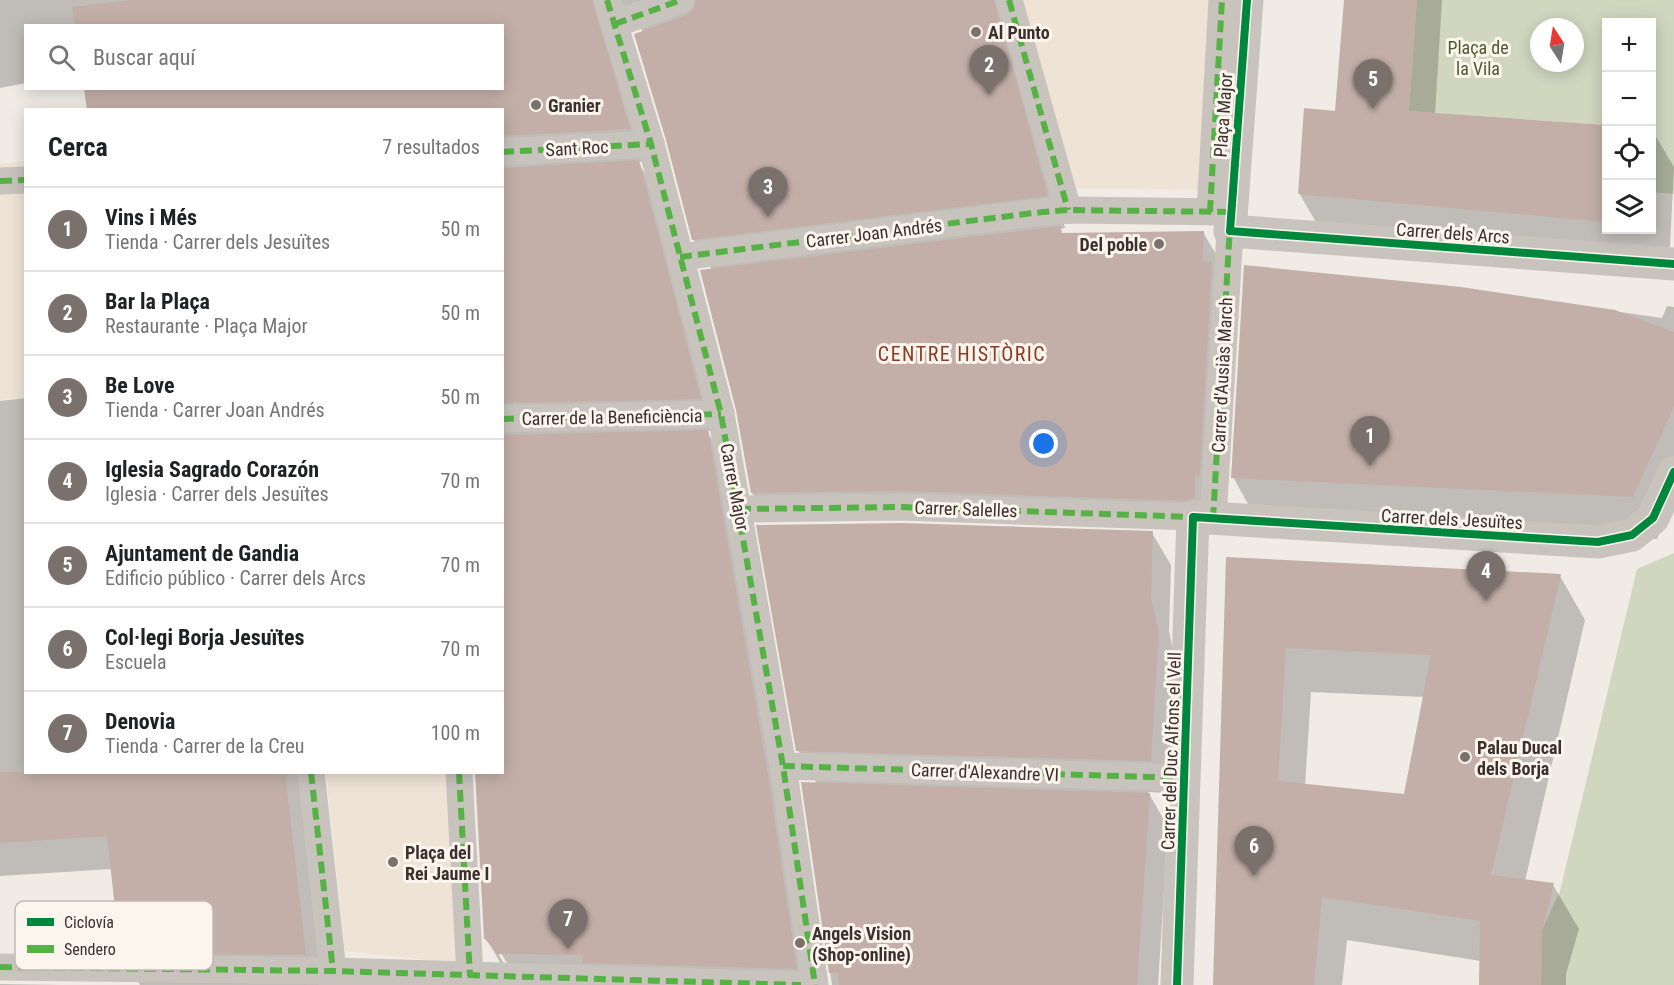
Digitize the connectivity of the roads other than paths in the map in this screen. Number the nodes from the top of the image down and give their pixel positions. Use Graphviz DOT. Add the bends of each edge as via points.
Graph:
graph roads {
  1 [pos="681,0"];
  2 [pos="1009,0"];
  3 [pos="1222,0"];
  4 [pos="1247,0"];
  5 [pos="611,12"];
  6 [pos="651,144"];
  7 [pos="504,152"];
  8 [pos="24,180"];
  9 [pos="0,181"];
  10 [pos="1068,210"];
  11 [pos="1224,218"];
  12 [pos="680,257"];
  13 [pos="1674,264"];
  14 [pos="721,414"];
  15 [pos="504,419"];
  16 [pos="1674,471"];
  17 [pos="739,509"];
  18 [pos="1203,518"];
  19 [pos="783,766"];
  20 [pos="311,774"];
  21 [pos="459,774"];
  22 [pos="1186,778"];
  23 [pos="0,967"];
  24 [pos="15,967"];
  25 [pos="91,970"];
  26 [pos="470,976"];
  27 [pos="334,978"];
  28 [pos="801,985"];
  29 [pos="815,985"];
  30 [pos="1177,985"];
  1 -- 5 [label="street"];
  2 -- 10 [label="street"];
  3 -- 11 [label="street, Plaça Major"];
  4 -- 11 [label="street, Plaça Major"];
  5 -- 6 [label="street, Carrer Major"];
  6 -- 7 [label="street, Sant Roc"];
  6 -- 12 [label="street, Carrer Major"];
  8 -- 9 [label="street"];
  10 -- 11 [label="street"];
  10 -- 12 [label="street, Carrer Joan Andrés"];
  11 -- 13 [label="street, Carrer dels Arcs"];
  11 -- 18 [label="street, Carrer d'Ausiàs March"];
  12 -- 14 [label="street, Carrer Major"];
  14 -- 15 [label="street, Carrer de la Beneficiència"];
  14 -- 17 [label="street, Carrer Major"];
  16 -- 18 [label="street, Carrer dels Jesuïtes" via="1653,518 1632,535 1598,542"];
  17 -- 18 [label="street, Carrer Salelles" via="902,507"];
  17 -- 19 [label="street, Carrer Major"];
  18 -- 22 [label="street, Carrer del Duc Alfons el Vell"];
  19 -- 22 [label="street, Carrer d'Alexandre VI"];
  19 -- 29 [label="street, Carrer Major"];
  20 -- 27 [label="street"];
  21 -- 26 [label="street"];
  22 -- 30 [label="street, Carrer del Duc Alfons el Vell"];
  23 -- 24 [label="street"];
  25 -- 27 [label="street"];
  26 -- 27 [label="street"];
  26 -- 28 [label="street"];
}
